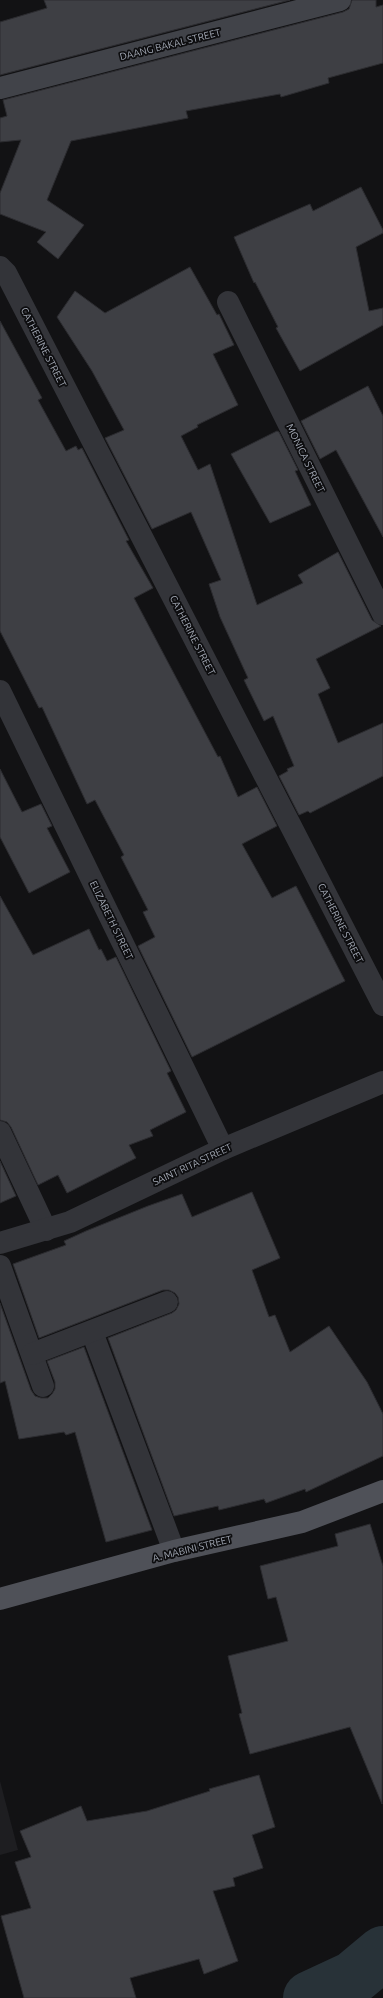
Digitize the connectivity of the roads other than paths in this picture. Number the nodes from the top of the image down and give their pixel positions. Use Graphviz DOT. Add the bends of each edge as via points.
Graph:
graph roads {
  1 [pos="340,0"];
  2 [pos="0,88"];
  3 [pos="0,267"];
  4 [pos="228,302"];
  5 [pos="383,614"];
  6 [pos="0,692"];
  7 [pos="383,1005"];
  8 [pos="383,1082"];
  9 [pos="0,1132"];
  10 [pos="223,1148"];
  11 [pos="46,1230"];
  12 [pos="0,1243"];
  13 [pos="0,1266"];
  14 [pos="167,1302"];
  15 [pos="92,1332"];
  16 [pos="32,1354"];
  17 [pos="43,1386"];
  18 [pos="383,1491"];
  19 [pos="174,1551"];
  20 [pos="0,1599"];
  1 -- 2 [label="street, DAANG BAKAL STREET"];
  3 -- 7 [label="street, CATHERINE STREET" via="10,280"];
  4 -- 5 [label="street, MONICA STREET"];
  6 -- 10 [label="street, ELIZABETH STREET"];
  8 -- 10 [label="street, SAINT RITA STREET"];
  9 -- 11 [label="street"];
  10 -- 11 [label="street, SAINT RITA STREET" via="70,1222"];
  11 -- 12 [label="street, SAINT RITA STREET"];
  13 -- 16 [label="street"];
  14 -- 15 [label="street"];
  15 -- 16 [label="street"];
  15 -- 19 [label="street"];
  16 -- 17 [label="street"];
  18 -- 19 [label="main road, A. MABINI STREET" via="302,1522"];
  19 -- 20 [label="main road, A. MABINI STREET"];
}
